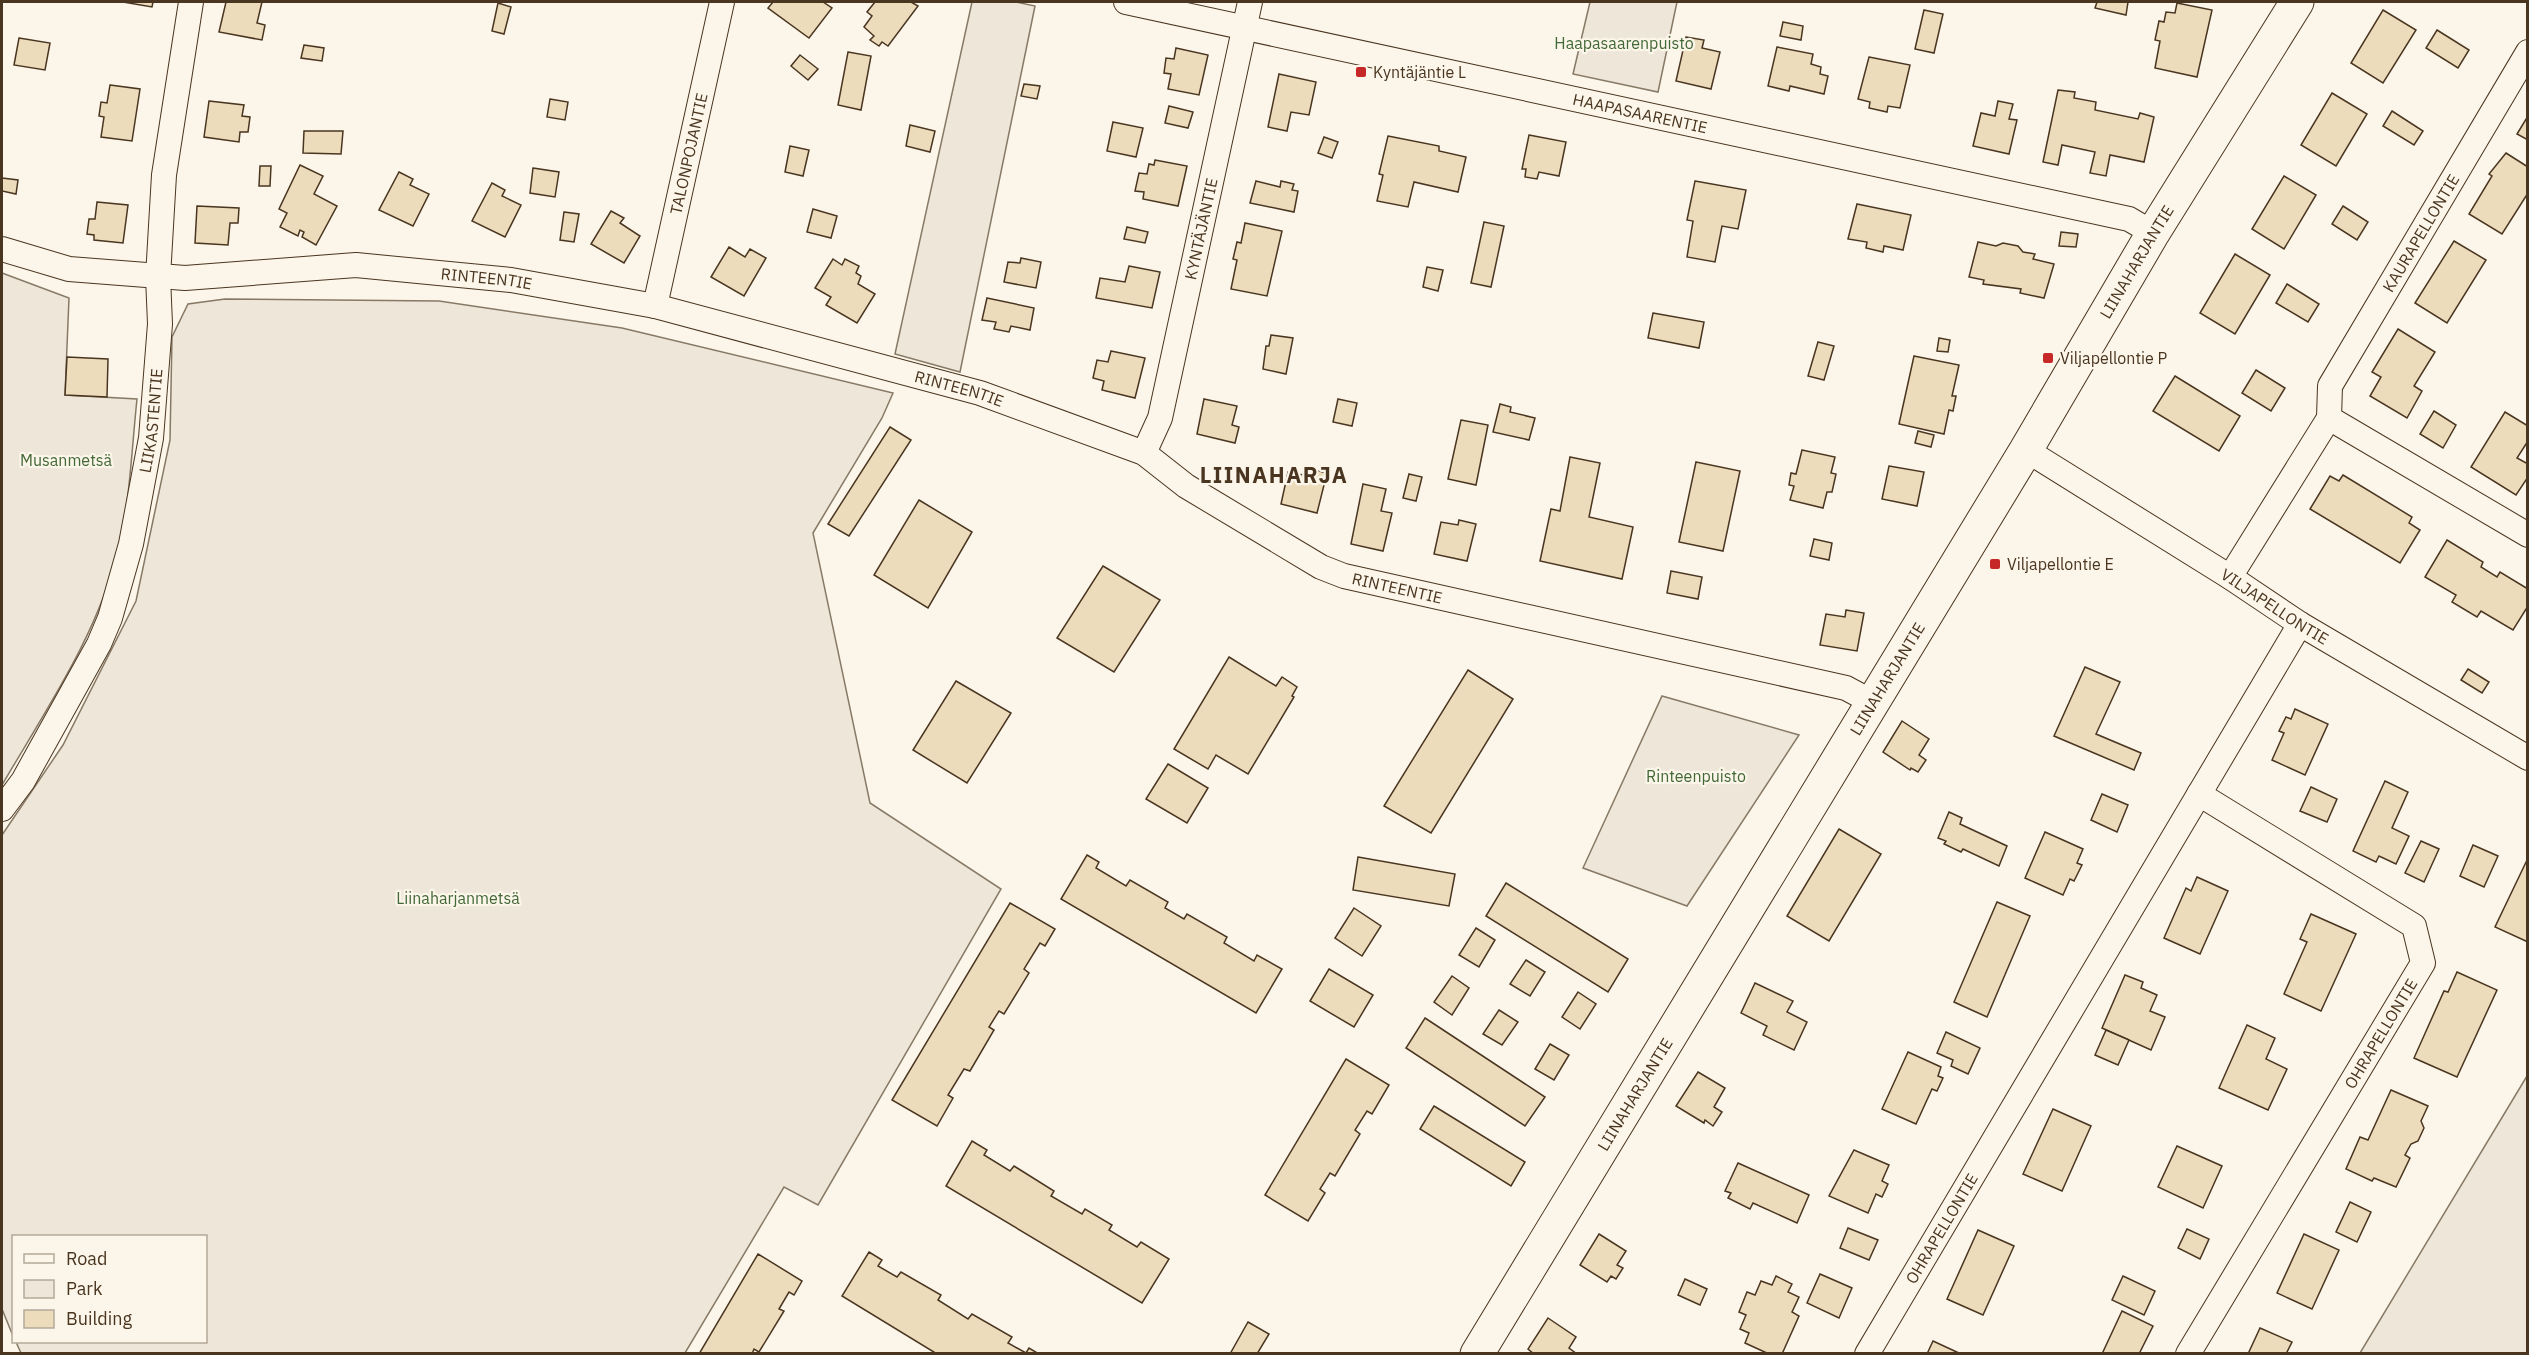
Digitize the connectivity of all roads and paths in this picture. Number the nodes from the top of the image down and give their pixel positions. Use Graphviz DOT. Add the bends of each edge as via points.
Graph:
graph roads {
  1 [pos="190,2"];
  2 [pos="722,2"];
  3 [pos="1126,2"];
  4 [pos="1250,2"];
  5 [pos="2297,2"];
  6 [pos="1244,27"];
  7 [pos="2528,52"];
  8 [pos="2153,233"];
  9 [pos="2,249"];
  10 [pos="158,277"];
  11 [pos="655,306"];
  12 [pos="2329,418"];
  13 [pos="2026,450"];
  14 [pos="1144,453"];
  15 [pos="2528,535"];
  16 [pos="2230,577"];
  17 [pos="2300,624"];
  18 [pos="1872,702"];
  19 [pos="2528,758"];
  20 [pos="2199,794"];
  21 [pos="2,809"];
  22 [pos="1477,1353"];
  23 [pos="1867,1353"];
  24 [pos="2188,1353"];
  1 -- 10 [label="street, LIIKASTENTIE" via="164,175"];
  2 -- 11 [label="street, TALONPOJANTIE"];
  3 -- 6 [label="street, HAAPASAARENTIE"];
  4 -- 6 [label="street, KYNTÄJÄNTIE"];
  5 -- 8 [label="main road, LIINAHARJANTIE"];
  6 -- 8 [label="street, HAAPASAARENTIE" via="2128,219"];
  6 -- 14 [label="street, KYNTÄJÄNTIE" via="1160,418"];
  7 -- 12 [label="street, KAURAPELLONTIE" via="2330,386"];
  8 -- 13 [label="main road, LIINAHARJANTIE"];
  9 -- 10 [label="street, RINTEENTIE" via="69,269"];
  10 -- 11 [label="street, RINTEENTIE" via="356,266 511,280"];
  10 -- 21 [label="street, LIIKASTENTIE" via="160,324 151,438 120,586 99,644 23,781"];
  11 -- 14 [label="street, RINTEENTIE" via="980,393"];
  12 -- 15 [label="street"];
  12 -- 16 [label="street"];
  13 -- 16 [label="street, VILJAPELLONTIE"];
  13 -- 18 [label="main road, LIINAHARJANTIE"];
  14 -- 18 [label="street, RINTEENTIE" via="1185,486 1321,567 1344,576 1846,688"];
  16 -- 17 [label="street, VILJAPELLONTIE"];
  17 -- 19 [label="street, VILJAPELLONTIE"];
  17 -- 20 [label="street, OHRAPELLONTIE"];
  18 -- 22 [label="main road, LIINAHARJANTIE"];
  20 -- 23 [label="street, OHRAPELLONTIE"];
  20 -- 24 [label="street, OHRAPELLONTIE" via="2414,926 2423,963"];
}
